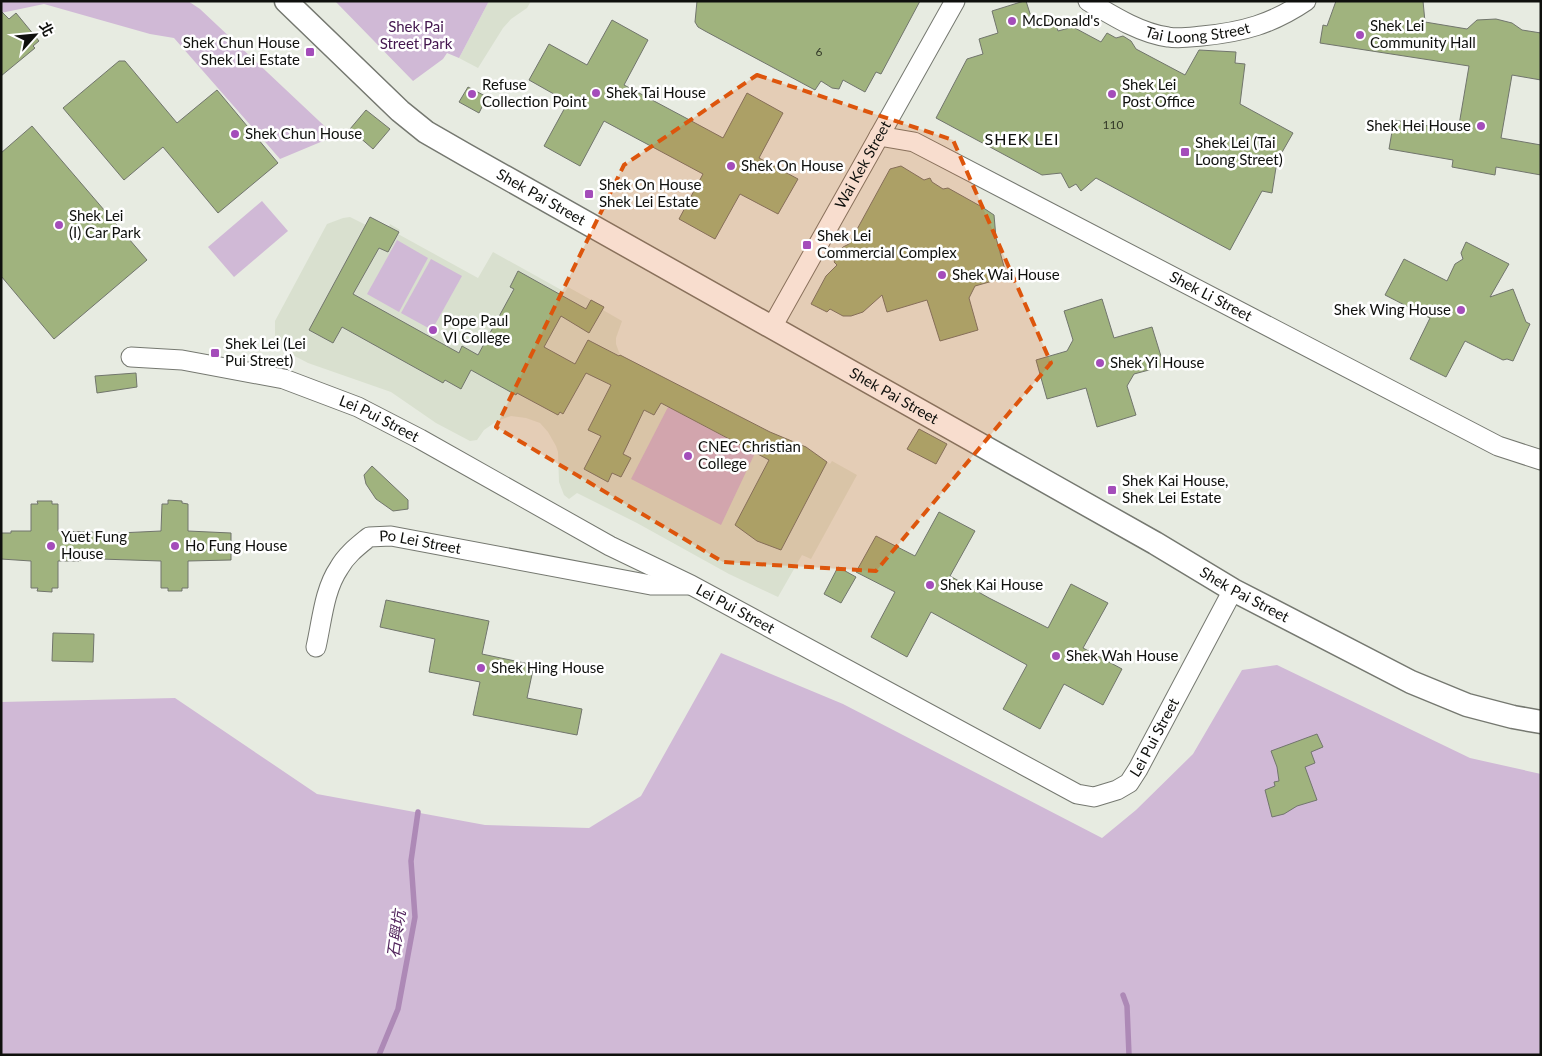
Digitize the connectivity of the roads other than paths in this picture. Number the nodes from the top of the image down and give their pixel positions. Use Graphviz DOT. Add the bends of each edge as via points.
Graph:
graph roads {
  1 [pos="286,1"];
  2 [pos="955,1"];
  3 [pos="1088,1"];
  4 [pos="1306,1"];
  5 [pos="879,136"];
  6 [pos="772,327"];
  7 [pos="130,357"];
  8 [pos="1541,460"];
  9 [pos="610,546"];
  10 [pos="594,574"];
  11 [pos="691,585"];
  12 [pos="1233,590"];
  13 [pos="316,647"];
  14 [pos="1541,722"];
  1 -- 6 [label="street, Shek Pai Street" via="426,132"];
  2 -- 5 [label="street, Wai Kek Street"];
  3 -- 4 [label="street, Tai Loong Street" via="1148,32 1183,38 1246,30 1285,15"];
  5 -- 6 [label="street, Wai Kek Street"];
  5 -- 8 [label="street, Shek Li Street" via="914,142 1498,446"];
  6 -- 12 [label="street, Shek Pai Street"];
  7 -- 9 [label="street, Lei Pui Street" via="182,360 284,379 358,407"];
  9 -- 10 [label="street"];
  9 -- 11 [label="street, Lei Pui Street"];
  10 -- 11 [label="street, Po Lei Street" via="651,585"];
  10 -- 13 [label="street, Po Lei Street" via="391,536 369,536 339,568 329,589"];
  11 -- 12 [label="street, Lei Pui Street" via="1077,794 1094,797 1129,783"];
  12 -- 14 [label="street, Shek Pai Street" via="1411,682 1468,705"];
}
